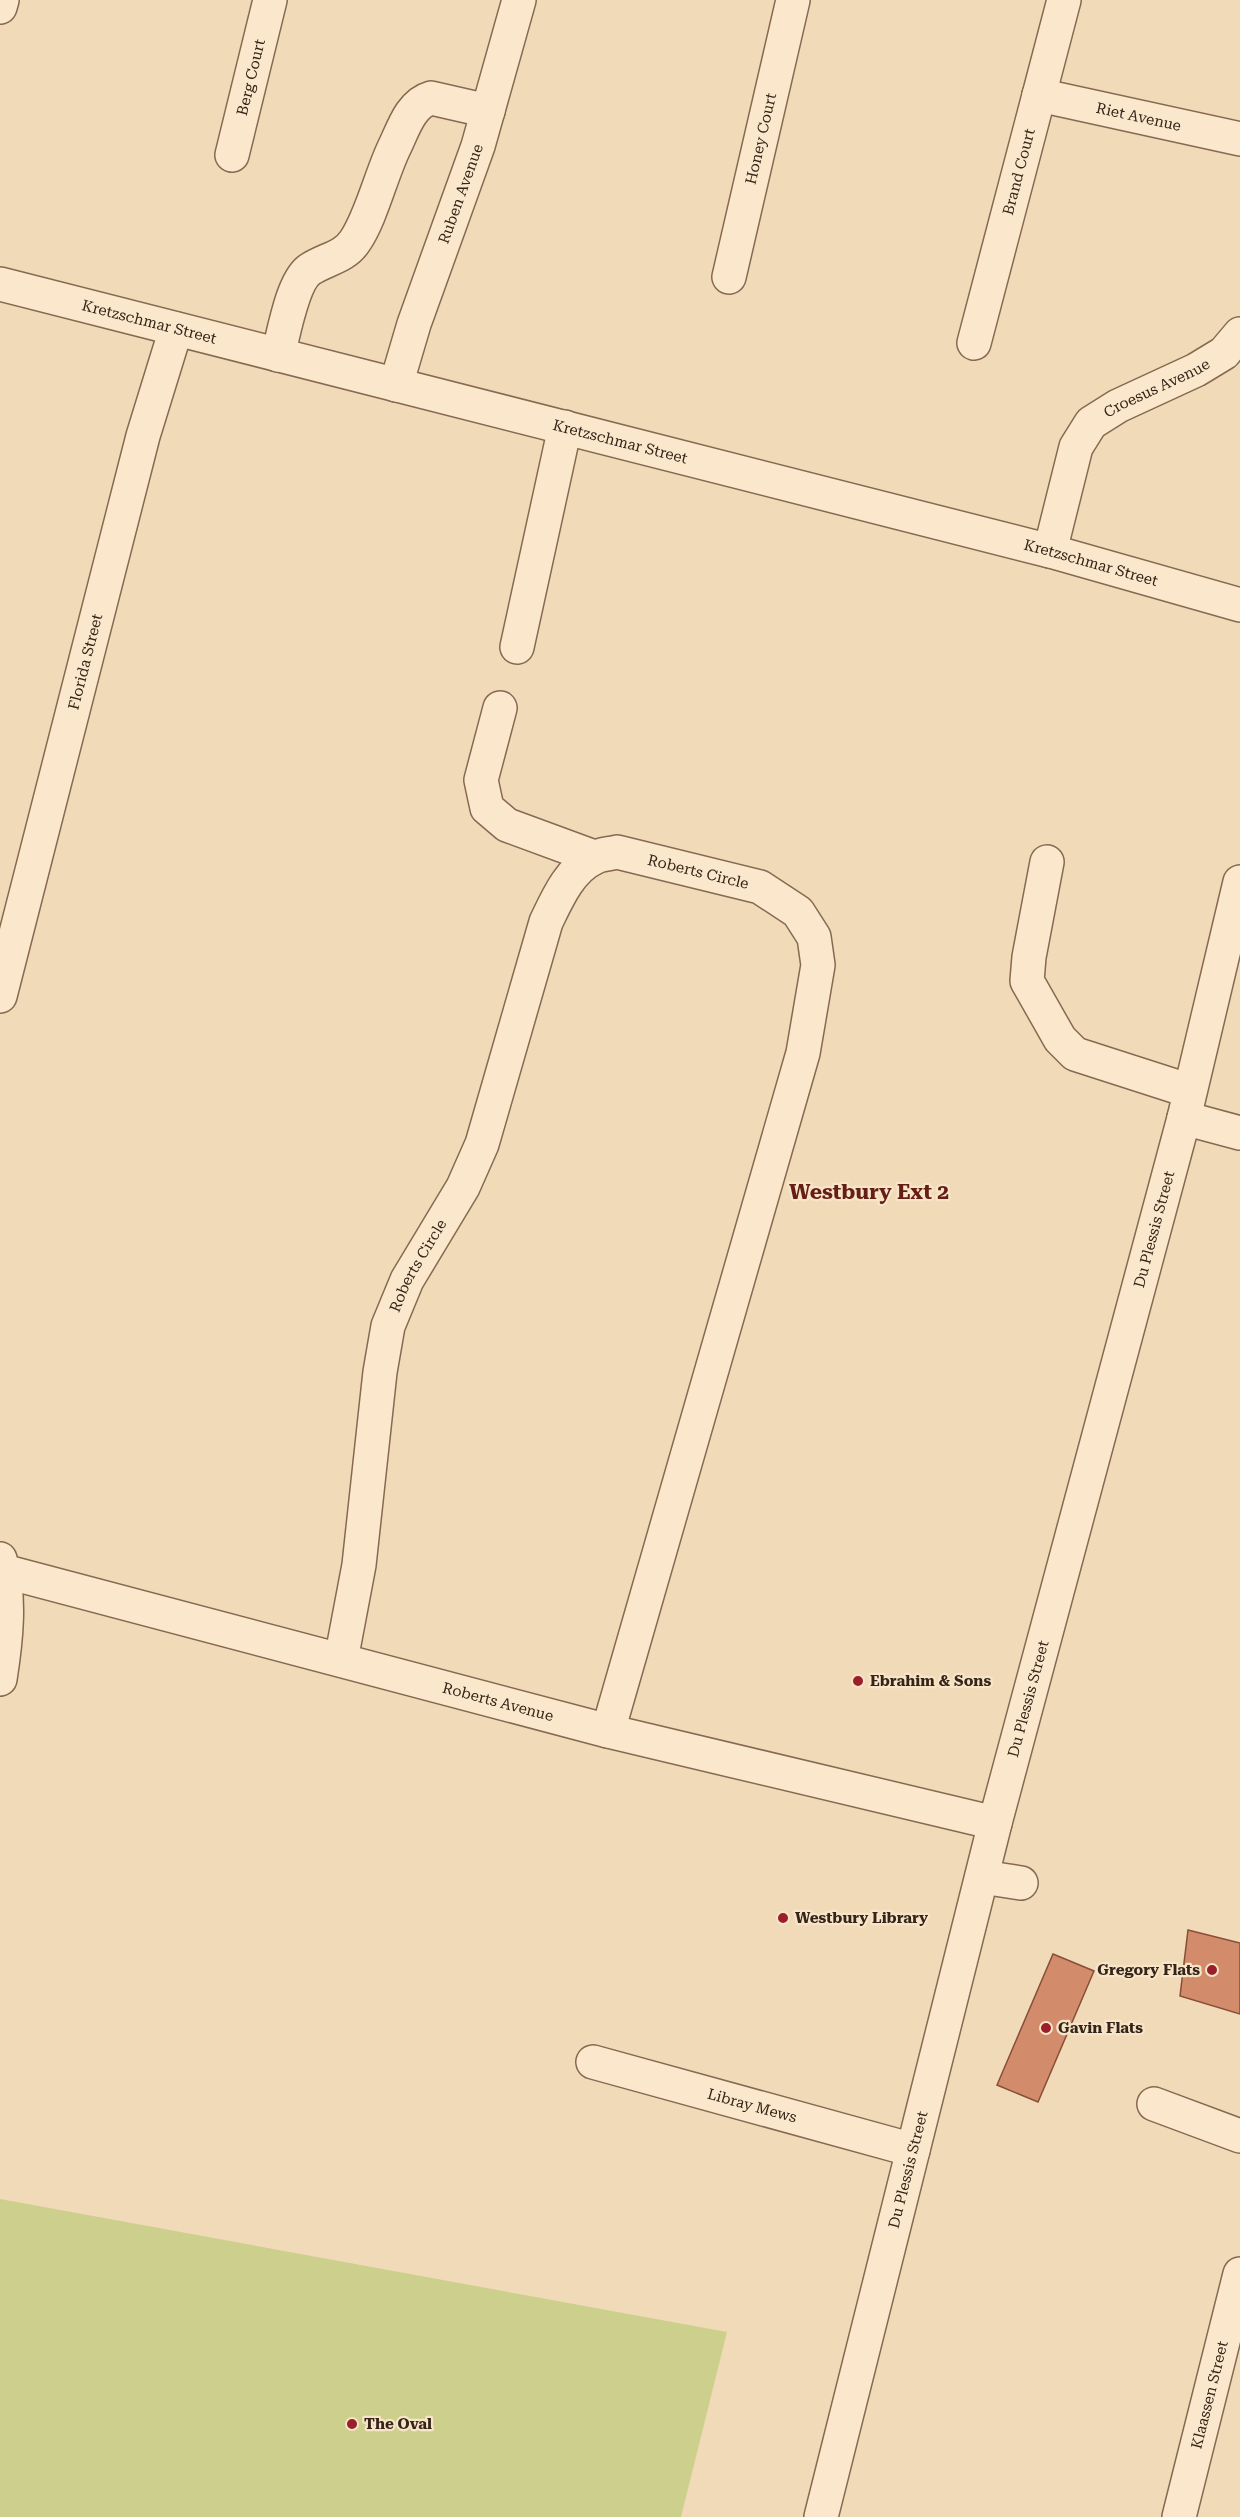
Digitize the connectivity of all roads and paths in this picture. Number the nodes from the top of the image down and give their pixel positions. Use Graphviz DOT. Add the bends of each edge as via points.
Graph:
graph roads {
  1 [pos="2,0"];
  2 [pos="270,0"];
  3 [pos="519,0"];
  4 [pos="793,0"];
  5 [pos="1064,0"];
  6 [pos="0,7"];
  7 [pos="1039,95"];
  8 [pos="488,111"];
  9 [pos="1240,139"];
  10 [pos="232,155"];
  11 [pos="729,277"];
  12 [pos="0,284"];
  13 [pos="177,328"];
  14 [pos="1240,334"];
  15 [pos="974,343"];
  16 [pos="278,355"];
  17 [pos="396,385"];
  18 [pos="565,427"];
  19 [pos="1050,551"];
  20 [pos="1240,605"];
  21 [pos="518,647"];
  22 [pos="500,708"];
  23 [pos="594,857"];
  24 [pos="1047,862"];
  25 [pos="1240,882"];
  26 [pos="0,996"];
  27 [pos="1187,1104"];
  28 [pos="1240,1133"];
  29 [pos="2,1565"];
  30 [pos="341,1660"];
  31 [pos="0,1679"];
  32 [pos="608,1731"];
  33 [pos="995,1823"];
  34 [pos="982,1877"];
  35 [pos="1021,1884"];
  36 [pos="593,2062"];
  37 [pos="1154,2104"];
  38 [pos="1240,2136"];
  39 [pos="913,2150"];
  40 [pos="1240,2274"];
  41 [pos="820,2517"];
  42 [pos="1179,2517"];
  1 -- 6 [label="street"];
  2 -- 10 [label="street, Berg Court"];
  3 -- 8 [label="street, Ruben Avenue"];
  4 -- 11 [label="street, Honey Court"];
  5 -- 7 [label="street, Brand Court"];
  7 -- 9 [label="street, Riet Avenue"];
  7 -- 15 [label="street, Brand Court"];
  8 -- 16 [label="street" via="431,98 414,109 384,168 355,241 343,254 305,274 297,288"];
  8 -- 17 [label="street, Ruben Avenue"];
  12 -- 13 [label="street, Kretzschmar Street"];
  13 -- 16 [label="street, Kretzschmar Street"];
  13 -- 26 [label="street, Florida Street" via="144,436"];
  14 -- 19 [label="street, Croesus Avenue" via="1224,353 1196,370 1118,405 1091,423 1076,447"];
  16 -- 17 [label="street, Kretzschmar Street"];
  17 -- 18 [label="street, Kretzschmar Street"];
  18 -- 19 [label="street, Kretzschmar Street"];
  18 -- 21 [label="street"];
  19 -- 20 [label="street, Kretzschmar Street"];
  22 -- 23 [label="street" via="481,780 487,808 507,825"];
  23 -- 30 [label="street, Roberts Circle" via="562,890 546,922 482,1144 463,1187 407,1280 388,1326 358,1565"];
  23 -- 32 [label="street, Roberts Circle" via="617,852 760,887 798,912 814,937 818,965 803,1053"];
  24 -- 27 [label="street" via="1027,981 1060,1039 1075,1054"];
  25 -- 27 [label="street, Du Plessis Street"];
  27 -- 28 [label="street"];
  27 -- 33 [label="street, Du Plessis Street"];
  29 -- 30 [label="street, Roberts Avenue"];
  29 -- 31 [label="street" via="6,1638"];
  30 -- 32 [label="street, Roberts Avenue"];
  32 -- 33 [label="street, Roberts Avenue"];
  33 -- 34 [label="street, Du Plessis Street"];
  34 -- 35 [label="street"];
  34 -- 39 [label="street, Du Plessis Street"];
  36 -- 39 [label="street, Libray Mews"];
  37 -- 38 [label="street"];
  39 -- 41 [label="street, Du Plessis Street"];
  40 -- 42 [label="street, Klaassen Street"];
}
